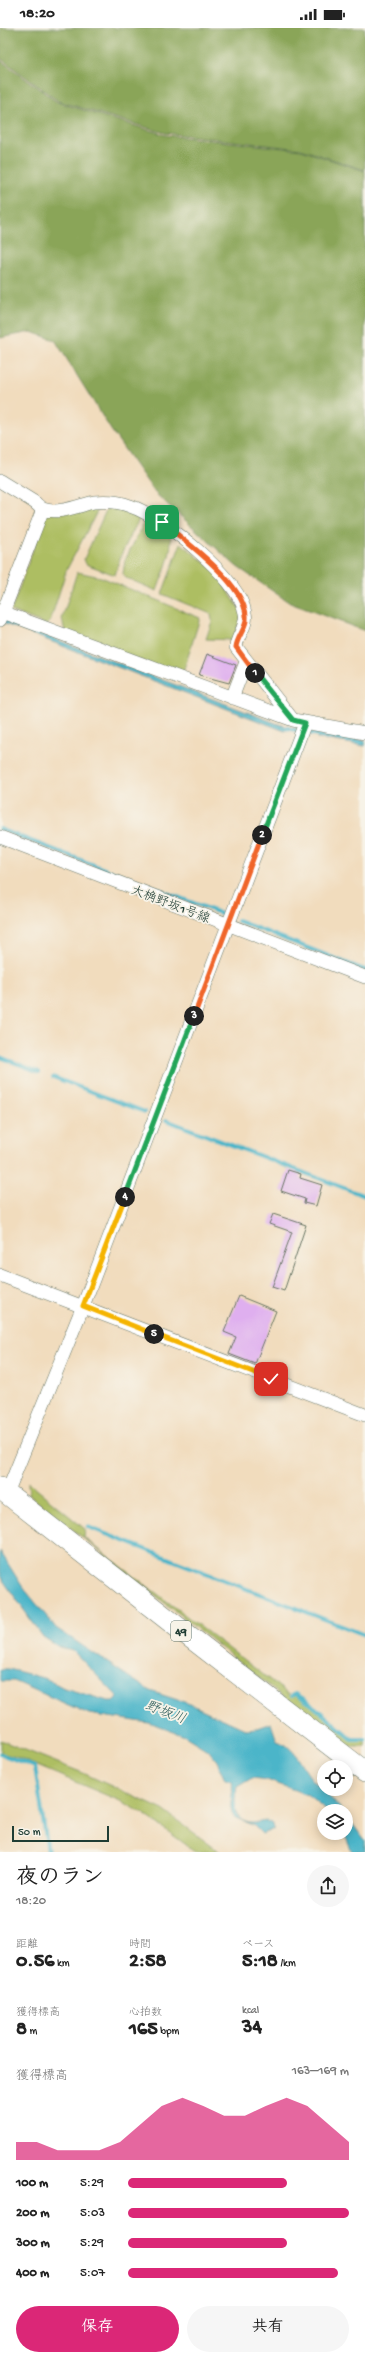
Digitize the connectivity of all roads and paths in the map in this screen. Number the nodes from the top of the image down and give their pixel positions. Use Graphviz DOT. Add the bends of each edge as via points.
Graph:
graph roads {
  1 [pos="0,481"];
  2 [pos="43,509"];
  3 [pos="1,614"];
  4 [pos="246,662"];
  5 [pos="232,698"];
  6 [pos="299,722"];
  7 [pos="365,733"];
  8 [pos="0,837"];
  9 [pos="229,924"];
  10 [pos="365,977"];
  11 [pos="0,1275"];
  12 [pos="83,1306"];
  13 [pos="365,1415"];
  14 [pos="3,1490"];
  15 [pos="365,1772"];
  1 -- 2 [label="street"];
  2 -- 3 [label="street"];
  2 -- 4 [label="street" via="76,508 94,502 113,502 131,506 162,522 221,571 240,598 246,621 236,647"];
  3 -- 5 [label="street"];
  4 -- 5 [label="street"];
  4 -- 6 [label="street"];
  5 -- 6 [label="street"];
  6 -- 7 [label="street"];
  6 -- 9 [label="street"];
  8 -- 9 [label="street, 大桷野坂1号線"];
  9 -- 10 [label="street, 大桷野坂1号線"];
  9 -- 12 [label="street"];
  11 -- 12 [label="street"];
  12 -- 13 [label="street"];
  12 -- 14 [label="street"];
  14 -- 15 [label="main road, 49"];
}
